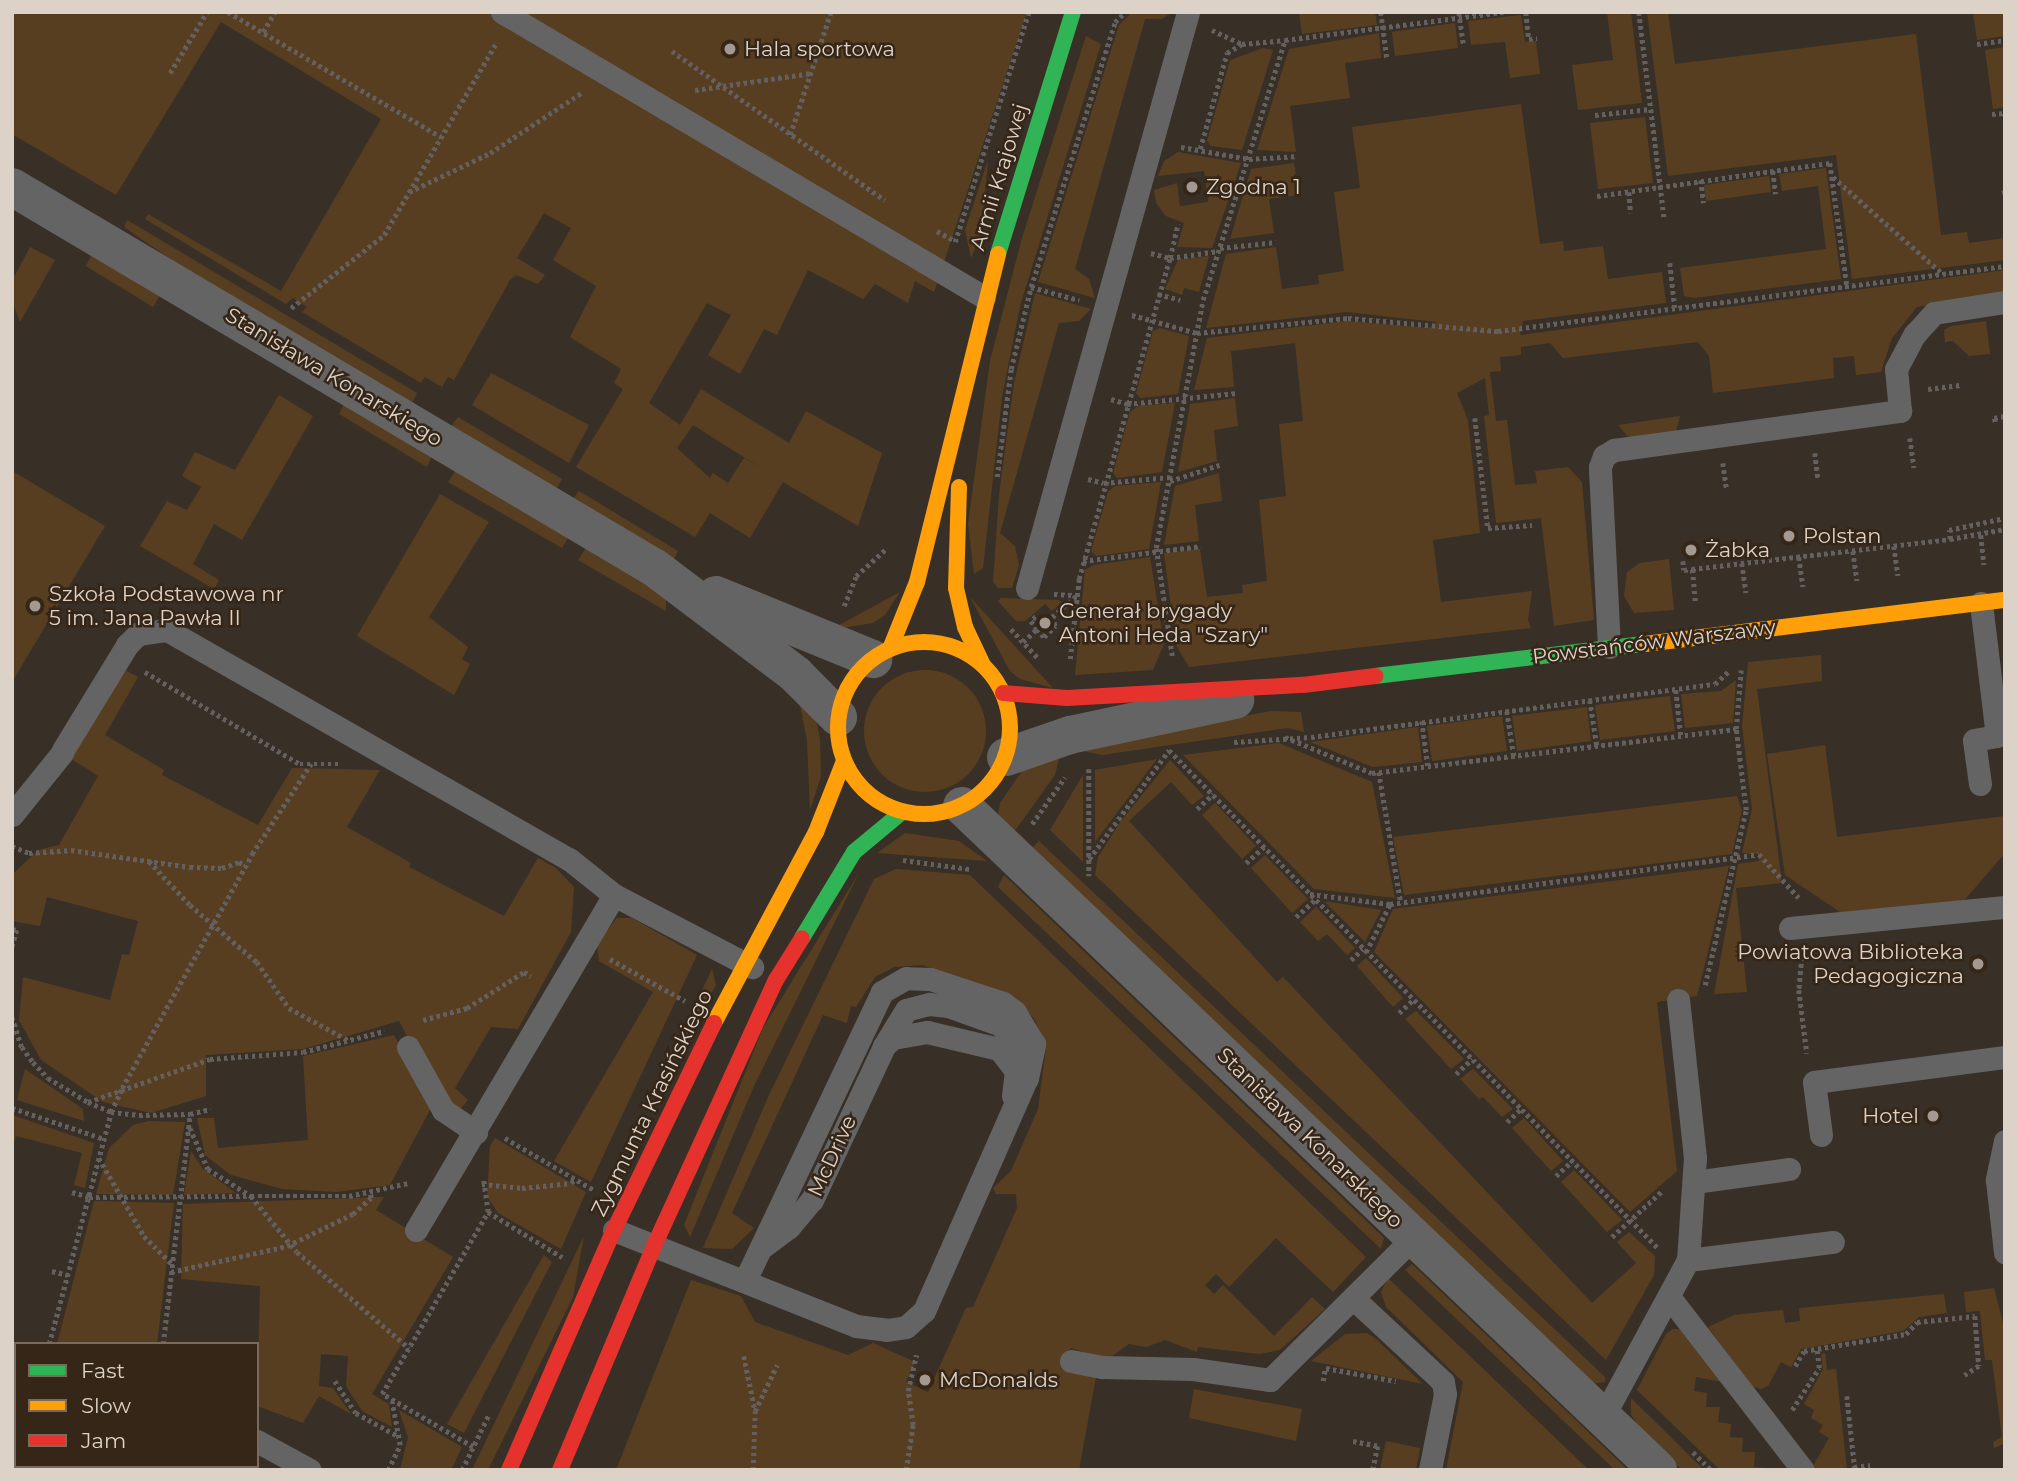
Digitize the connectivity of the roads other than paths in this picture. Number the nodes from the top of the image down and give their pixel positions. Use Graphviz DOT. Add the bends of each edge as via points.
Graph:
graph roads {
  1 [pos="1073,12"];
  2 [pos="1188,12"];
  3 [pos="506,15"];
  4 [pos="12,187"];
  5 [pos="984,297"];
  6 [pos="2005,302"];
  7 [pos="970,355"];
  8 [pos="655,568"];
  9 [pos="1027,588"];
  10 [pos="2005,600"];
  11 [pos="1981,603"];
  12 [pos="1609,647"];
  13 [pos="881,654"];
  14 [pos="984,665"];
  15 [pos="1303,685"];
  16 [pos="1003,693"];
  17 [pos="838,717"];
  18 [pos="1006,757"];
  19 [pos="844,761"];
  20 [pos="1980,784"];
  21 [pos="962,806"];
  22 [pos="902,812"];
  23 [pos="12,815"];
  24 [pos="614,895"];
  25 [pos="2005,907"];
  26 [pos="1798,927"];
  27 [pos="744,962"];
  28 [pos="776,980"];
  29 [pos="1678,1000"];
  30 [pos="402,1037"];
  31 [pos="2005,1057"];
  32 [pos="1010,1117"];
  33 [pos="478,1128"];
  34 [pos="1821,1135"];
  35 [pos="2005,1141"];
  36 [pos="1789,1169"];
  37 [pos="1695,1182"];
  38 [pos="416,1230"];
  39 [pos="614,1230"];
  40 [pos="1414,1237"];
  41 [pos="1833,1242"];
  42 [pos="654,1246"];
  43 [pos="759,1250"];
  44 [pos="2005,1253"];
  45 [pos="1679,1260"];
  46 [pos="745,1280"];
  47 [pos="1353,1298"];
  48 [pos="1670,1298"];
  49 [pos="1071,1361"];
  50 [pos="1603,1417"];
  51 [pos="259,1442"];
  52 [pos="310,1470"];
  53 [pos="509,1470"];
  54 [pos="560,1470"];
  55 [pos="1430,1470"];
  56 [pos="1658,1470"];
  57 [pos="1803,1470"];
  1 -- 5 [label="street, Armii Krajowej"];
  2 -- 9 [label="lane"];
  3 -- 5 [label="lane"];
  4 -- 8 [label="street, Stanisława Konarskiego"];
  5 -- 7 [label="street, Armii Krajowej"];
  6 -- 12 [label="lane" via="1934,313 1915,334 1896,369 1900,411 1614,450 1604,456 1600,467"];
  7 -- 13 [label="street, Armii Krajowej" via="916,582"];
  7 -- 14 [label="street, Armii Krajowej" via="955,534 956,588 965,627"];
  8 -- 13 [label="street, Stanisława Konarskiego"];
  8 -- 17 [label="street, Stanisława Konarskiego" via="796,674"];
  10 -- 11 [label="street, Powstańców Warszawy"];
  11 -- 12 [label="street, Powstańców Warszawy"];
  11 -- 20 [label="lane" via="1997,736 1974,740"];
  12 -- 15 [label="street, Powstańców Warszawy"];
  13 -- 14 [label="street" via="936,643 961,650"];
  13 -- 17 [label="street" via="856,675"];
  14 -- 16 [label="street"];
  15 -- 16 [label="street, Powstańców Warszawy" via="1067,698"];
  15 -- 18 [label="street, Powstańców Warszawy" via="1070,735"];
  16 -- 18 [label="street" via="1011,725"];
  17 -- 19 [label="street"];
  18 -- 21 [label="street" via="989,786"];
  19 -- 22 [label="street" via="870,796"];
  19 -- 27 [label="street, Zygmunta Krasińskiego" via="816,832"];
  21 -- 22 [label="street" via="932,815"];
  21 -- 40 [label="street, Stanisława Konarskiego"];
  22 -- 28 [label="street" via="854,852"];
  23 -- 24 [label="lane" via="62,751 138,634 167,630 569,859"];
  24 -- 27 [label="lane"];
  24 -- 33 [label="lane"];
  25 -- 26 [label="lane"];
  27 -- 28 [label="lane"];
  27 -- 39 [label="street, Zygmunta Krasińskiego"];
  28 -- 42 [label="street"];
  29 -- 37 [label="lane"];
  30 -- 33 [label="lane" via="443,1110"];
  31 -- 34 [label="lane" via="1814,1082"];
  32 -- 43 [label="lane, McDrive" via="1016,1049 1009,1033 986,1018 948,1006 929,1004 906,1010 884,1046 812,1200 789,1227"];
  32 -- 43 [label="lane" via="1034,1054 1031,1034 1015,1012 1003,1003 930,979 906,978 891,984 874,1005"];
  32 -- 46 [label="lane" via="924,1311 906,1327 856,1326"];
  33 -- 38 [label="lane"];
  35 -- 44 [label="lane" via="1997,1180"];
  36 -- 37 [label="lane"];
  37 -- 45 [label="lane"];
  39 -- 42 [label="lane"];
  39 -- 53 [label="street, Zygmunta Krasińskiego"];
  40 -- 47 [label="lane"];
  40 -- 50 [label="street, Stanisława Konarskiego"];
  41 -- 45 [label="lane"];
  42 -- 46 [label="lane"];
  42 -- 54 [label="street"];
  43 -- 46 [label="lane"];
  45 -- 48 [label="lane"];
  47 -- 49 [label="lane" via="1270,1380 1193,1369 1102,1367"];
  47 -- 55 [label="lane" via="1439,1376 1445,1391"];
  48 -- 50 [label="lane"];
  48 -- 57 [label="lane"];
  50 -- 56 [label="street, Stanisława Konarskiego"];
  51 -- 52 [label="lane"];
}
